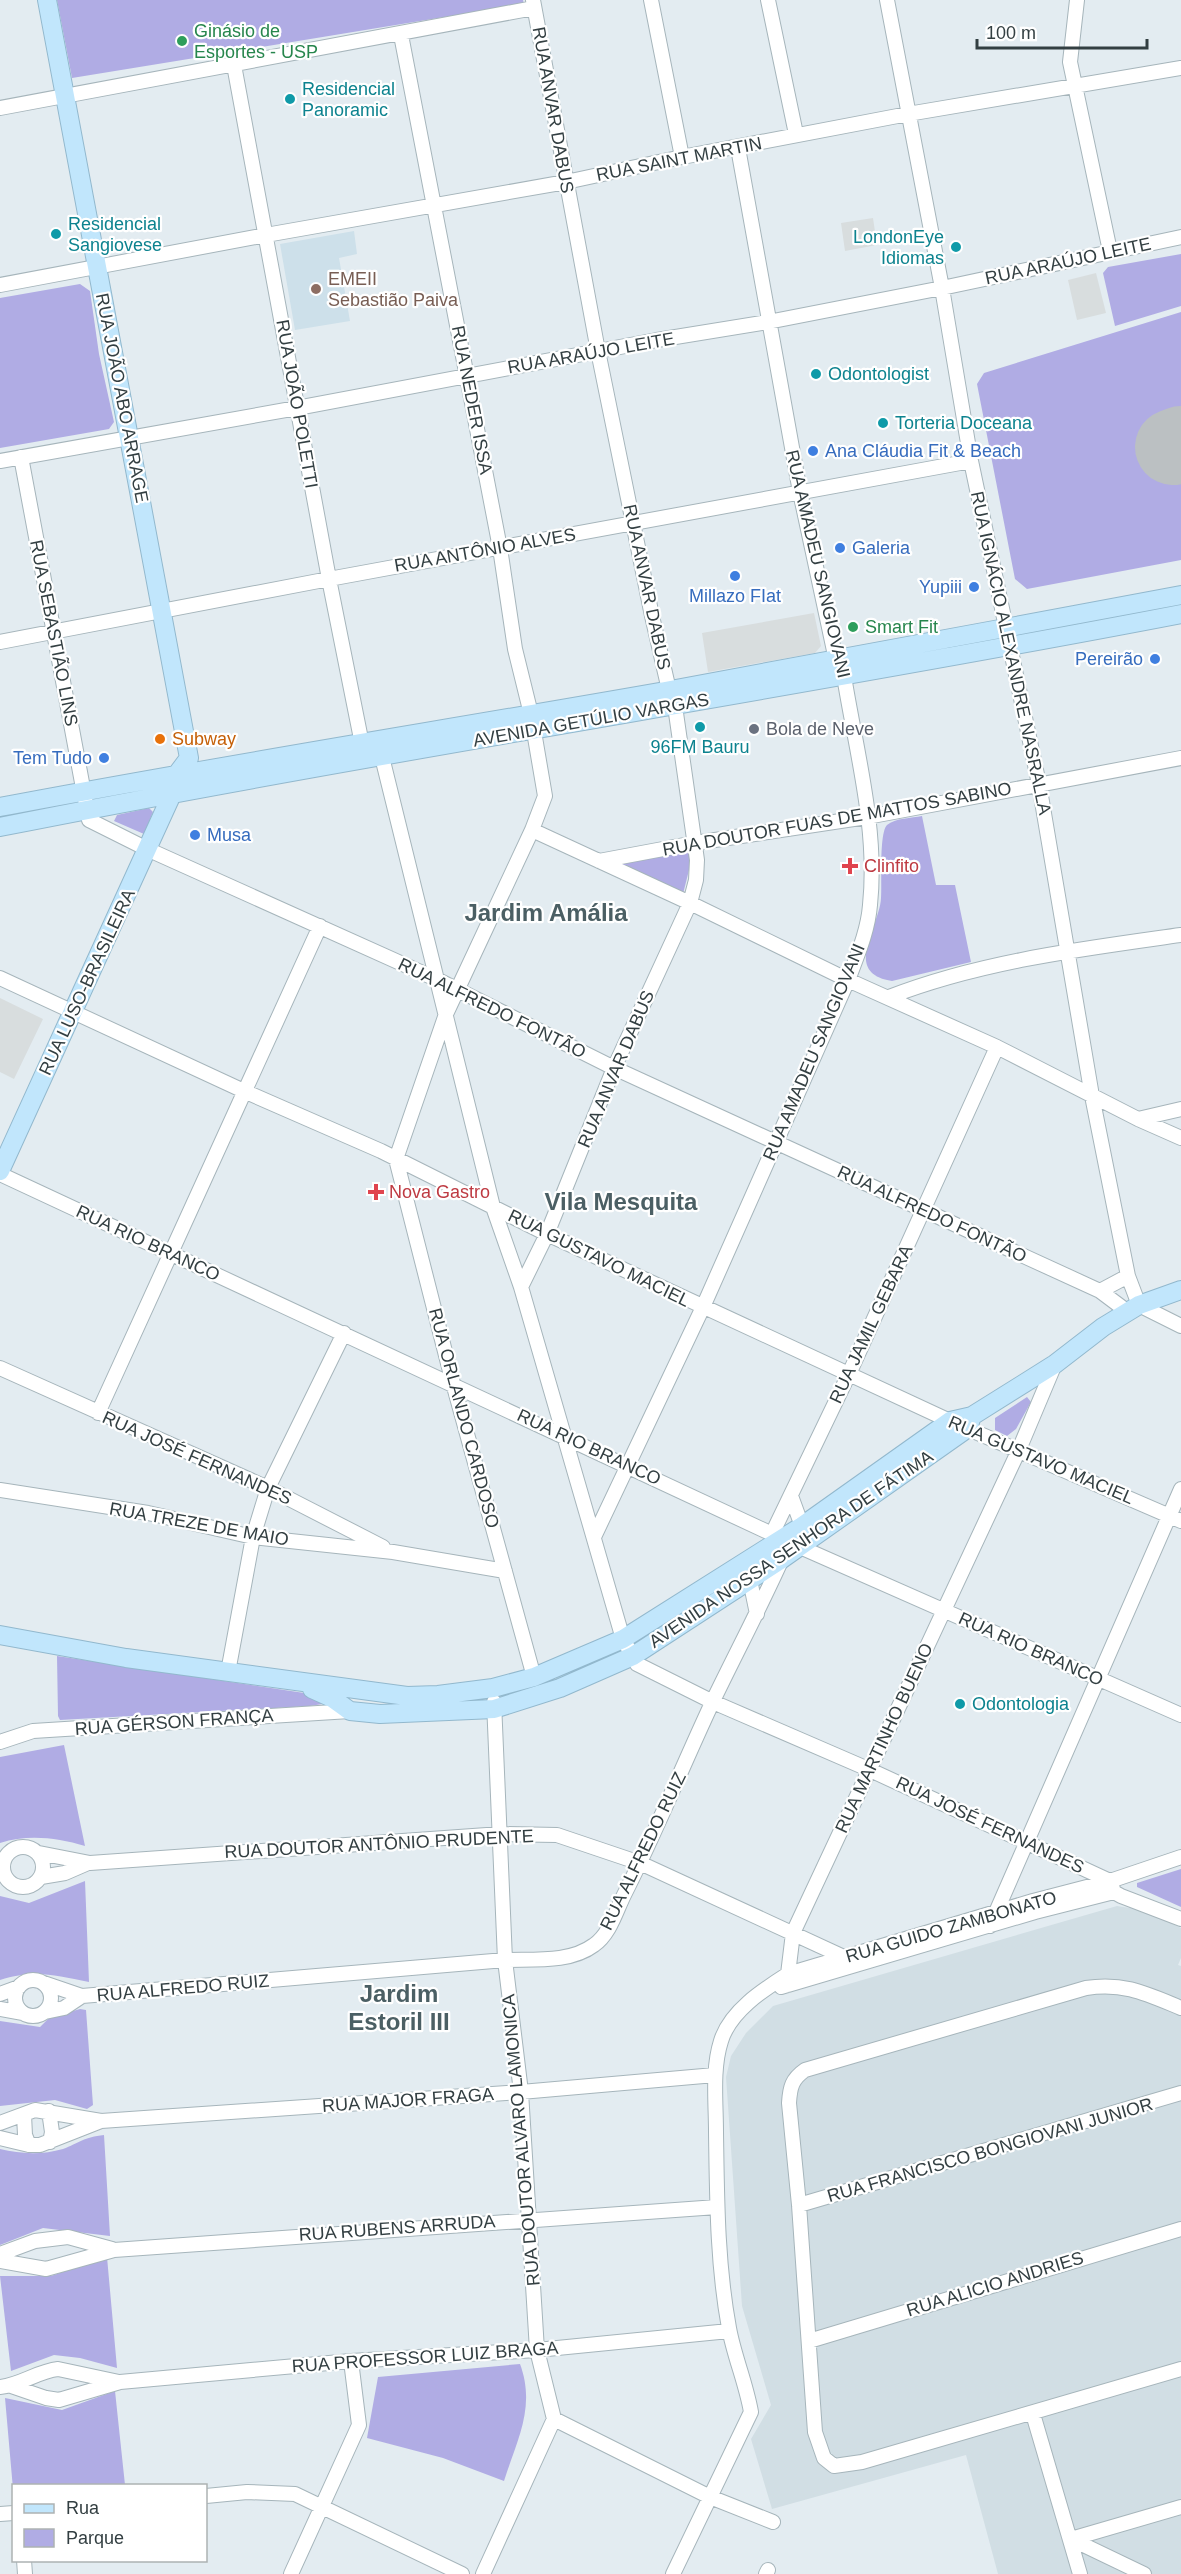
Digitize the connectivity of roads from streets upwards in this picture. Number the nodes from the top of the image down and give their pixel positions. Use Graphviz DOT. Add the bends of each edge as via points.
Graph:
graph roads {
  1 [pos="47,0"];
  2 [pos="651,0"];
  3 [pos="768,0"];
  4 [pos="887,0"];
  5 [pos="1077,0"];
  6 [pos="533,4"];
  7 [pos="401,35"];
  8 [pos="234,65"];
  9 [pos="1181,68"];
  10 [pos="1075,87"];
  11 [pos="64,96"];
  12 [pos="0,108"];
  13 [pos="908,114"];
  14 [pos="796,134"];
  15 [pos="738,148"];
  16 [pos="682,157"];
  17 [pos="566,182"];
  18 [pos="433,207"];
  19 [pos="266,235"];
  20 [pos="1181,237"];
  21 [pos="1110,251"];
  22 [pos="97,268"];
  23 [pos="0,285"];
  24 [pos="942,288"];
  25 [pos="768,322"];
  26 [pos="598,351"];
  27 [pos="467,375"];
  28 [pos="297,408"];
  29 [pos="129,438"];
  30 [pos="21,457"];
  31 [pos="0,461"];
  32 [pos="971,461"];
  33 [pos="800,492"];
  34 [pos="634,523"];
  35 [pos="500,548"];
  36 [pos="329,579"];
  37 [pos="1178,595"];
  38 [pos="163,612"];
  39 [pos="1180,617"];
  40 [pos="1006,628"];
  41 [pos="54,632"];
  42 [pos="0,642"];
  43 [pos="1012,647"];
  44 [pos="840,668"];
  45 [pos="672,698"];
  46 [pos="533,722"];
  47 [pos="362,744"];
  48 [pos="382,757"];
  49 [pos="1181,758"];
  50 [pos="195,772"];
  51 [pos="177,774"];
  52 [pos="1038,784"];
  53 [pos="84,791"];
  54 [pos="173,792"];
  55 [pos="0,807"];
  56 [pos="88,810"];
  57 [pos="867,817"];
  58 [pos="0,827"];
  59 [pos="532,830"];
  60 [pos="695,843"];
  61 [pos="147,849"];
  62 [pos="599,861"];
  63 [pos="690,903"];
  64 [pos="320,926"];
  65 [pos="1181,935"];
  66 [pos="1068,951"];
  67 [pos="0,978"];
  68 [pos="436,979"];
  69 [pos="848,980"];
  70 [pos="457,990"];
  71 [pos="888,998"];
  72 [pos="73,1012"];
  73 [pos="446,1014"];
  74 [pos="997,1047"];
  75 [pos="614,1068"];
  76 [pos="246,1092"];
  77 [pos="1092,1096"];
  78 [pos="1181,1109"];
  79 [pos="1181,1116"];
  80 [pos="1137,1119"];
  81 [pos="1167,1132"];
  82 [pos="1181,1138"];
  83 [pos="776,1142"];
  84 [pos="396,1159"];
  85 [pos="0,1173"];
  86 [pos="493,1207"];
  87 [pos="922,1212"];
  88 [pos="547,1234"];
  89 [pos="171,1255"];
  90 [pos="1128,1275"];
  91 [pos="522,1287"];
  92 [pos="1181,1290"];
  93 [pos="1100,1291"];
  94 [pos="703,1307"];
  95 [pos="1133,1308"];
  96 [pos="1181,1326"];
  97 [pos="344,1333"];
  98 [pos="1055,1364"];
  99 [pos="0,1368"];
  100 [pos="849,1374"];
  101 [pos="453,1383"];
  102 [pos="98,1413"];
  103 [pos="950,1421"];
  104 [pos="970,1422"];
  105 [pos="565,1437"];
  106 [pos="1018,1452"];
  107 [pos="629,1466"];
  108 [pos="268,1488"];
  109 [pos="1181,1489"];
  110 [pos="0,1490"];
  111 [pos="792,1496"];
  112 [pos="1175,1518"];
  113 [pos="802,1526"];
  114 [pos="345,1529"];
  115 [pos="777,1536"];
  116 [pos="253,1537"];
  117 [pos="594,1537"];
  118 [pos="338,1545"];
  119 [pos="800,1547"];
  120 [pos="393,1552"];
  121 [pos="782,1559"];
  122 [pos="505,1570"];
  123 [pos="750,1580"];
  124 [pos="943,1611"];
  125 [pos="757,1614"];
  126 [pos="0,1635"];
  127 [pos="623,1639"];
  128 [pos="633,1656"];
  129 [pos="228,1672"];
  130 [pos="534,1677"];
  131 [pos="1099,1679"];
  132 [pos="291,1680"];
  133 [pos="354,1688"];
  134 [pos="493,1688"];
  135 [pos="713,1702"];
  136 [pos="347,1709"];
  137 [pos="494,1709"];
  138 [pos="1181,1715"];
  139 [pos="0,1742"];
  140 [pos="868,1769"];
  141 [pos="501,1834"];
  142 [pos="1027,1841"];
  143 [pos="39,1853"];
  144 [pos="4,1856"];
  145 [pos="1181,1857"];
  146 [pos="90,1863"];
  147 [pos="640,1863"];
  148 [pos="41,1877"];
  149 [pos="6,1883"];
  150 [pos="1112,1886"];
  151 [pos="1034,1906"];
  152 [pos="996,1912"];
  153 [pos="1181,1919"];
  154 [pos="990,1926"];
  155 [pos="794,1933"];
  156 [pos="900,1946"];
  157 [pos="505,1960"];
  158 [pos="851,1961"];
  159 [pos="788,1979"];
  160 [pos="41,1982"];
  161 [pos="19,1987"];
  162 [pos="0,1994"];
  163 [pos="82,1996"];
  164 [pos="1181,2008"];
  165 [pos="0,2009"];
  166 [pos="45,2012"];
  167 [pos="23,2013"];
  168 [pos="715,2075"];
  169 [pos="521,2092"];
  170 [pos="1181,2093"];
  171 [pos="49,2111"];
  172 [pos="24,2115"];
  173 [pos="101,2121"];
  174 [pos="0,2123"];
  175 [pos="0,2138"];
  176 [pos="50,2142"];
  177 [pos="29,2145"];
  178 [pos="799,2205"];
  179 [pos="717,2206"];
  180 [pos="530,2218"];
  181 [pos="1181,2229"];
  182 [pos="68,2237"];
  183 [pos="35,2241"];
  184 [pos="114,2250"];
  185 [pos="0,2254"];
  186 [pos="0,2261"];
  187 [pos="70,2264"];
  188 [pos="38,2268"];
  189 [pos="729,2331"];
  190 [pos="809,2342"];
  191 [pos="537,2350"];
  192 [pos="351,2361"];
  193 [pos="1181,2369"];
  194 [pos="49,2370"];
  195 [pos="70,2371"];
  196 [pos="120,2382"];
  197 [pos="5,2386"];
  198 [pos="76,2396"];
  199 [pos="46,2398"];
  200 [pos="1033,2414"];
  201 [pos="554,2419"];
  202 [pos="207,2496"];
  203 [pos="710,2497"];
  204 [pos="1181,2507"];
  205 [pos="322,2508"];
  206 [pos="773,2522"];
  207 [pos="1071,2539"];
  208 [pos="291,2574"];
  209 [pos="462,2574"];
  210 [pos="483,2574"];
  211 [pos="673,2574"];
  212 [pos="1080,2574"];
  213 [pos="1144,2574"];
  1 -- 11 [label="street, RUA JOÃO ABO ARRAGE"];
  2 -- 16 [label="street"];
  3 -- 14 [label="street"];
  4 -- 13 [label="street, RUA IGNÁCIO ALEXANDRE NASRALLA"];
  5 -- 10 [label="street" via="1070,62"];
  6 -- 7 [label="street"];
  6 -- 17 [label="street, RUA ANVAR DABUS"];
  7 -- 8 [label="street"];
  7 -- 18 [label="street, RUA NEDER ISSA"];
  8 -- 11 [label="street"];
  8 -- 19 [label="street, RUA JOÃO POLETTI"];
  9 -- 10 [label="street, RUA SAINT MARTIN"];
  10 -- 13 [label="street, RUA SAINT MARTIN"];
  10 -- 21 [label="street"];
  11 -- 12 [label="street"];
  11 -- 22 [label="street, RUA JOÃO ABO ARRAGE"];
  13 -- 14 [label="street, RUA SAINT MARTIN"];
  13 -- 24 [label="street, RUA IGNÁCIO ALEXANDRE NASRALLA"];
  14 -- 15 [label="street, RUA SAINT MARTIN"];
  15 -- 16 [label="street, RUA SAINT MARTIN"];
  15 -- 25 [label="street, RUA AMADEU SANGIOVANI"];
  16 -- 17 [label="street, RUA SAINT MARTIN"];
  17 -- 18 [label="street, RUA SAINT MARTIN"];
  17 -- 26 [label="street, RUA ANVAR DABUS"];
  18 -- 19 [label="street, RUA SAINT MARTIN"];
  18 -- 27 [label="street, RUA NEDER ISSA"];
  19 -- 22 [label="street, RUA SAINT MARTIN"];
  19 -- 28 [label="street, RUA JOÃO POLETTI"];
  20 -- 21 [label="street, RUA ARAÚJO LEITE"];
  21 -- 24 [label="street, RUA ARAÚJO LEITE"];
  22 -- 23 [label="street, RUA SAINT MARTIN"];
  22 -- 29 [label="street, RUA JOÃO ABO ARRAGE"];
  24 -- 25 [label="street, RUA ARAÚJO LEITE"];
  24 -- 32 [label="street, RUA IGNÁCIO ALEXANDRE NASRALLA"];
  25 -- 26 [label="street, RUA ARAÚJO LEITE"];
  25 -- 33 [label="street, RUA AMADEU SANGIOVANI"];
  26 -- 27 [label="street, RUA ARAÚJO LEITE"];
  26 -- 34 [label="street, RUA ANVAR DABUS"];
  27 -- 28 [label="street, RUA ARAÚJO LEITE"];
  27 -- 35 [label="street, RUA NEDER ISSA"];
  28 -- 29 [label="street, RUA ARAÚJO LEITE"];
  28 -- 36 [label="street, RUA JOÃO POLETTI"];
  29 -- 30 [label="street, RUA ARAÚJO LEITE"];
  29 -- 38 [label="street, RUA JOÃO ABO ARRAGE"];
  30 -- 31 [label="street, RUA ARAÚJO LEITE"];
  30 -- 41 [label="street, RUA SEBASTIÃO LINS"];
  32 -- 33 [label="street, RUA ANTÔNIO ALVES"];
  32 -- 40 [label="street, RUA IGNÁCIO ALEXANDRE NASRALLA"];
  33 -- 34 [label="street, RUA ANTÔNIO ALVES"];
  33 -- 44 [label="street, RUA AMADEU SANGIOVANI"];
  34 -- 35 [label="street, RUA ANTÔNIO ALVES"];
  34 -- 45 [label="street, RUA ANVAR DABUS"];
  35 -- 36 [label="street, RUA ANTÔNIO ALVES"];
  35 -- 46 [label="street, RUA NEDER ISSA" via="515,649"];
  36 -- 38 [label="street, RUA ANTÔNIO ALVES"];
  36 -- 47 [label="street, RUA JOÃO POLETTI"];
  37 -- 39 [label="street"];
  37 -- 40 [label="street, AVENIDA GETÚLIO VARGAS"];
  38 -- 41 [label="street, RUA ANTÔNIO ALVES"];
  38 -- 50 [label="street, RUA JOÃO ABO ARRAGE"];
  39 -- 43 [label="street, AVENIDA GETÚLIO VARGAS"];
  40 -- 43 [label="street, RUA IGNÁCIO ALEXANDRE NASRALLA"];
  40 -- 44 [label="street, AVENIDA GETÚLIO VARGAS"];
  41 -- 42 [label="street, RUA ANTÔNIO ALVES"];
  41 -- 53 [label="street, RUA SEBASTIÃO LINS"];
  43 -- 44 [label="street, AVENIDA GETÚLIO VARGAS"];
  43 -- 52 [label="street, RUA IGNÁCIO ALEXANDRE NASRALLA"];
  44 -- 45 [label="street, AVENIDA GETÚLIO VARGAS"];
  44 -- 57 [label="street, RUA AMADEU SANGIOVANI"];
  45 -- 46 [label="street, AVENIDA GETÚLIO VARGAS"];
  45 -- 60 [label="street, RUA ANVAR DABUS"];
  46 -- 47 [label="street, AVENIDA GETÚLIO VARGAS"];
  46 -- 48 [label="street, AVENIDA GETÚLIO VARGAS"];
  46 -- 59 [label="street, RUA NEDER ISSA" via="544,796"];
  47 -- 50 [label="street, AVENIDA GETÚLIO VARGAS"];
  48 -- 50 [label="street, AVENIDA GETÚLIO VARGAS"];
  48 -- 68 [label="street"];
  49 -- 52 [label="street, RUA DOUTOR FUAS DE MATTOS SABINO"];
  50 -- 51 [label="street"];
  50 -- 54 [label="street, AVENIDA GETÚLIO VARGAS"];
  51 -- 53 [label="street"];
  51 -- 54 [label="street"];
  52 -- 57 [label="street, RUA DOUTOR FUAS DE MATTOS SABINO"];
  52 -- 66 [label="street, RUA IGNÁCIO ALEXANDRE NASRALLA"];
  53 -- 55 [label="street"];
  53 -- 56 [label="street, RUA SEBASTIÃO LINS"];
  54 -- 56 [label="street, AVENIDA GETÚLIO VARGAS"];
  54 -- 61 [label="street, RUA LUSO-BRASILEIRA"];
  56 -- 58 [label="street, AVENIDA GETÚLIO VARGAS"];
  56 -- 61 [label="street, RUA ALFREDO FONTÃO" via="89,820"];
  57 -- 60 [label="street, RUA DOUTOR FUAS DE MATTOS SABINO"];
  57 -- 69 [label="street, RUA AMADEU SANGIOVANI" via="872,842 870,907"];
  59 -- 62 [label="street"];
  59 -- 70 [label="street, RUA NEDER ISSA"];
  60 -- 62 [label="street, RUA DOUTOR FUAS DE MATTOS SABINO"];
  60 -- 63 [label="street, RUA ANVAR DABUS" via="696,880"];
  61 -- 64 [label="street, RUA ALFREDO FONTÃO"];
  61 -- 72 [label="street, RUA LUSO-BRASILEIRA"];
  62 -- 63 [label="street"];
  63 -- 69 [label="street"];
  63 -- 75 [label="street, RUA ANVAR DABUS"];
  64 -- 68 [label="street, RUA ALFREDO FONTÃO"];
  64 -- 76 [label="street"];
  65 -- 66 [label="street"];
  66 -- 71 [label="street" via="931,981"];
  66 -- 77 [label="street, RUA IGNÁCIO ALEXANDRE NASRALLA"];
  67 -- 72 [label="street, RUA GUSTAVO MACIEL"];
  68 -- 70 [label="street, RUA ALFREDO FONTÃO"];
  68 -- 73 [label="street"];
  69 -- 71 [label="street"];
  69 -- 83 [label="street, RUA AMADEU SANGIOVANI"];
  70 -- 73 [label="street, RUA NEDER ISSA"];
  70 -- 75 [label="street, RUA ALFREDO FONTÃO"];
  71 -- 74 [label="street"];
  72 -- 76 [label="street, RUA GUSTAVO MACIEL"];
  72 -- 85 [label="street, RUA LUSO-BRASILEIRA"];
  73 -- 84 [label="street, RUA NEDER ISSA"];
  73 -- 86 [label="street"];
  74 -- 77 [label="street"];
  74 -- 87 [label="street, RUA JAMIL GEBARA"];
  75 -- 83 [label="street, RUA ALFREDO FONTÃO"];
  75 -- 88 [label="street, RUA ANVAR DABUS"];
  76 -- 84 [label="street, RUA GUSTAVO MACIEL"];
  76 -- 89 [label="street"];
  77 -- 80 [label="street"];
  77 -- 90 [label="street, RUA IGNÁCIO ALEXANDRE NASRALLA"];
  78 -- 80 [label="street"];
  79 -- 81 [label="street"];
  80 -- 81 [label="street"];
  81 -- 82 [label="street"];
  83 -- 87 [label="street, RUA ALFREDO FONTÃO"];
  83 -- 94 [label="street, RUA AMADEU SANGIOVANI"];
  84 -- 86 [label="street, RUA GUSTAVO MACIEL"];
  84 -- 101 [label="street, RUA ORLANDO CARDOSO"];
  85 -- 89 [label="street, RUA RIO BRANCO"];
  86 -- 88 [label="street, RUA GUSTAVO MACIEL"];
  86 -- 91 [label="street"];
  87 -- 93 [label="street, RUA ALFREDO FONTÃO"];
  87 -- 100 [label="street, RUA JAMIL GEBARA"];
  88 -- 91 [label="street, RUA ANVAR DABUS"];
  88 -- 94 [label="street, RUA GUSTAVO MACIEL"];
  89 -- 97 [label="street, RUA RIO BRANCO"];
  89 -- 102 [label="street"];
  90 -- 93 [label="street"];
  90 -- 95 [label="street, RUA IGNÁCIO ALEXANDRE NASRALLA"];
  91 -- 105 [label="street"];
  92 -- 95 [label="street, AVENIDA NOSSA SENHORA DE FÁTIMA"];
  93 -- 95 [label="street, RUA ALFREDO FONTÃO"];
  94 -- 100 [label="street, RUA GUSTAVO MACIEL"];
  94 -- 107 [label="street, RUA AMADEU SANGIOVANI"];
  95 -- 96 [label="street, RUA ALFREDO FONTÃO"];
  95 -- 98 [label="street, AVENIDA NOSSA SENHORA DE FÁTIMA"];
  97 -- 101 [label="street, RUA RIO BRANCO"];
  97 -- 108 [label="street"];
  98 -- 104 [label="street, AVENIDA NOSSA SENHORA DE FÁTIMA"];
  98 -- 106 [label="street, RUA MARTINHO BUENO"];
  99 -- 102 [label="street, RUA JOSÉ FERNANDES"];
  100 -- 103 [label="street, RUA GUSTAVO MACIEL"];
  100 -- 111 [label="street, RUA JAMIL GEBARA"];
  101 -- 105 [label="street, RUA RIO BRANCO"];
  101 -- 122 [label="street, RUA ORLANDO CARDOSO"];
  102 -- 108 [label="street, RUA JOSÉ FERNANDES"];
  103 -- 104 [label="street, AVENIDA NOSSA SENHORA DE FÁTIMA"];
  103 -- 113 [label="street, AVENIDA NOSSA SENHORA DE FÁTIMA"];
  104 -- 106 [label="street, RUA GUSTAVO MACIEL"];
  104 -- 119 [label="street, AVENIDA NOSSA SENHORA DE FÁTIMA"];
  105 -- 107 [label="street, RUA RIO BRANCO"];
  105 -- 117 [label="street"];
  106 -- 112 [label="street, RUA GUSTAVO MACIEL"];
  106 -- 124 [label="street, RUA MARTINHO BUENO"];
  107 -- 115 [label="street, RUA RIO BRANCO"];
  107 -- 117 [label="street, RUA AMADEU SANGIOVANI"];
  108 -- 114 [label="street, RUA JOSÉ FERNANDES"];
  108 -- 116 [label="street"];
  109 -- 112 [label="street"];
  110 -- 116 [label="street, RUA TREZE DE MAIO" via="148,1513"];
  111 -- 113 [label="street"];
  111 -- 115 [label="street, RUA JAMIL GEBARA"];
  112 -- 131 [label="street"];
  113 -- 115 [label="street, AVENIDA NOSSA SENHORA DE FÁTIMA"];
  114 -- 118 [label="street"];
  114 -- 120 [label="street, RUA JOSÉ FERNANDES"];
  115 -- 119 [label="street, RUA RIO BRANCO"];
  115 -- 127 [label="street, AVENIDA NOSSA SENHORA DE FÁTIMA"];
  116 -- 118 [label="street, RUA TREZE DE MAIO"];
  116 -- 129 [label="street"];
  117 -- 127 [label="street"];
  118 -- 120 [label="street, RUA TREZE DE MAIO"];
  119 -- 121 [label="street, AVENIDA NOSSA SENHORA DE FÁTIMA"];
  119 -- 124 [label="street, RUA RIO BRANCO"];
  120 -- 122 [label="street, RUA TREZE DE MAIO"];
  121 -- 123 [label="street, AVENIDA NOSSA SENHORA DE FÁTIMA"];
  121 -- 125 [label="street"];
  122 -- 130 [label="street, RUA ORLANDO CARDOSO"];
  123 -- 125 [label="street"];
  123 -- 128 [label="street, AVENIDA NOSSA SENHORA DE FÁTIMA"];
  124 -- 131 [label="street, RUA RIO BRANCO"];
  124 -- 140 [label="street, RUA MARTINHO BUENO"];
  125 -- 135 [label="street, RUA ALFREDO RUIZ"];
  126 -- 129 [label="street, AVENIDA NOSSA SENHORA DE FÁTIMA"];
  127 -- 128 [label="street"];
  127 -- 130 [label="street, AVENIDA NOSSA SENHORA DE FÁTIMA"];
  128 -- 135 [label="street, RUA JOSÉ FERNANDES" via="637,1664"];
  128 -- 137 [label="street, AVENIDA NOSSA SENHORA DE FÁTIMA" via="560,1688"];
  129 -- 132 [label="street, AVENIDA NOSSA SENHORA DE FÁTIMA"];
  130 -- 134 [label="street, AVENIDA NOSSA SENHORA DE FÁTIMA"];
  131 -- 138 [label="street, RUA RIO BRANCO"];
  131 -- 142 [label="street"];
  132 -- 133 [label="street, AVENIDA NOSSA SENHORA DE FÁTIMA"];
  132 -- 136 [label="street, AVENIDA NOSSA SENHORA DE FÁTIMA" via="323,1693"];
  133 -- 134 [label="street, AVENIDA NOSSA SENHORA DE FÁTIMA" via="417,1696"];
  133 -- 136 [label="street"];
  134 -- 137 [label="street, RUA DOUTOR ALVARO LAMONICA"];
  135 -- 140 [label="street, RUA JOSÉ FERNANDES"];
  135 -- 147 [label="street, RUA ALFREDO RUIZ"];
  136 -- 137 [label="street, AVENIDA NOSSA SENHORA DE FÁTIMA" via="380,1714"];
  136 -- 139 [label="street, RUA GÉRSON FRANÇA" via="33,1731"];
  137 -- 141 [label="street, RUA DOUTOR ALVARO LAMONICA"];
  140 -- 142 [label="street, RUA JOSÉ FERNANDES"];
  140 -- 155 [label="street, RUA MARTINHO BUENO"];
  141 -- 146 [label="street, RUA DOUTOR ANTÔNIO PRUDENTE"];
  141 -- 147 [label="street, RUA DOUTOR ANTÔNIO PRUDENTE" via="557,1835"];
  141 -- 157 [label="street, RUA DOUTOR ALVARO LAMONICA"];
  142 -- 150 [label="street, RUA JOSÉ FERNANDES"];
  142 -- 152 [label="street"];
  143 -- 144 [label="street, RUA DOUTOR ANTÔNIO PRUDENTE" via="19,1847"];
  143 -- 146 [label="street, RUA DOUTOR ANTÔNIO PRUDENTE"];
  143 -- 148 [label="street" via="44,1865"];
  144 -- 149 [label="street, RUA DOUTOR ANTÔNIO PRUDENTE"];
  145 -- 150 [label="street, RUA GUIDO ZAMBONATO"];
  146 -- 148 [label="street, RUA DOUTOR ANTÔNIO PRUDENTE"];
  147 -- 155 [label="street, RUA DOUTOR ANTÔNIO PRUDENTE"];
  147 -- 157 [label="street, RUA ALFREDO RUIZ" via="605,1934 594,1945 557,1958"];
  148 -- 149 [label="street, RUA DOUTOR ANTÔNIO PRUDENTE" via="30,1887"];
  150 -- 151 [label="street, RUA GUIDO ZAMBONATO"];
  150 -- 153 [label="street, RUA JOSÉ FERNANDES"];
  151 -- 152 [label="street, RUA GUIDO ZAMBONATO"];
  151 -- 154 [label="street, RUA GUIDO ZAMBONATO"];
  152 -- 154 [label="street"];
  152 -- 156 [label="street, RUA GUIDO ZAMBONATO"];
  154 -- 156 [label="street, RUA GUIDO ZAMBONATO"];
  155 -- 158 [label="street, RUA DOUTOR ANTÔNIO PRUDENTE"];
  155 -- 159 [label="street, RUA MARTINHO BUENO"];
  156 -- 158 [label="street, RUA GUIDO ZAMBONATO"];
  157 -- 163 [label="street, RUA ALFREDO RUIZ"];
  157 -- 169 [label="street, RUA DOUTOR ALVARO LAMONICA"];
  158 -- 159 [label="street, RUA GUIDO ZAMBONATO"];
  159 -- 168 [label="street, RUA GUIDO ZAMBONATO" via="758,1993 736,2015 721,2039"];
  160 -- 161 [label="street" via="29,1980"];
  160 -- 163 [label="street, RUA ALFREDO RUIZ"];
  160 -- 166 [label="street" via="52,1996"];
  161 -- 162 [label="street"];
  161 -- 167 [label="street" via="15,1998"];
  163 -- 166 [label="street, RUA ALFREDO RUIZ" via="64,2008"];
  164 -- 178 [label="street" via="1132,1988 1086,1988 805,2070 790,2086 789,2103"];
  165 -- 167 [label="street, RUA ALFREDO RUIZ"];
  166 -- 167 [label="street, RUA ALFREDO RUIZ" via="34,2017"];
  168 -- 169 [label="street, RUA MAJOR FRAGA"];
  168 -- 179 [label="street, RUA GUIDO ZAMBONATO"];
  169 -- 173 [label="street, RUA MAJOR FRAGA"];
  169 -- 180 [label="street, RUA DOUTOR ALVARO LAMONICA"];
  170 -- 178 [label="street, RUA FRANCISCO BONGIOVANI JUNIOR"];
  171 -- 172 [label="street, RUA MAJOR FRAGA" via="35,2109"];
  171 -- 173 [label="street, RUA MAJOR FRAGA"];
  171 -- 176 [label="street"];
  172 -- 174 [label="street, RUA MAJOR FRAGA"];
  172 -- 177 [label="street"];
  173 -- 176 [label="street, RUA MAJOR FRAGA"];
  175 -- 177 [label="street, RUA MAJOR FRAGA"];
  176 -- 177 [label="street, RUA MAJOR FRAGA"];
  178 -- 190 [label="street"];
  179 -- 180 [label="street, RUA RUBENS ARRUDA"];
  179 -- 189 [label="street, RUA GUIDO ZAMBONATO"];
  180 -- 184 [label="street, RUA RUBENS ARRUDA"];
  180 -- 191 [label="street, RUA DOUTOR ALVARO LAMONICA"];
  181 -- 190 [label="street, RUA ALICIO ANDRIES"];
  182 -- 183 [label="street, RUA RUBENS ARRUDA"];
  182 -- 184 [label="street, RUA RUBENS ARRUDA"];
  182 -- 187 [label="street"];
  183 -- 185 [label="street, RUA RUBENS ARRUDA"];
  183 -- 188 [label="street"];
  184 -- 187 [label="street, RUA RUBENS ARRUDA"];
  186 -- 188 [label="street, RUA RUBENS ARRUDA"];
  187 -- 188 [label="street, RUA RUBENS ARRUDA"];
  189 -- 191 [label="street, RUA PROFESSOR LUIZ BRAGA"];
  189 -- 203 [label="street, RUA GUIDO ZAMBONATO" via="751,2412"];
  190 -- 200 [label="street" via="817,2440 824,2458 834,2466 862,2462"];
  191 -- 192 [label="street, RUA PROFESSOR LUIZ BRAGA"];
  191 -- 201 [label="street, RUA DOUTOR ALVARO LAMONICA"];
  192 -- 196 [label="street, RUA PROFESSOR LUIZ BRAGA"];
  192 -- 205 [label="street" via="359,2425"];
  193 -- 200 [label="street"];
  194 -- 195 [label="street, RUA PROFESSOR LUIZ BRAGA"];
  194 -- 197 [label="street, RUA PROFESSOR LUIZ BRAGA"];
  194 -- 199 [label="street" via="44,2383"];
  195 -- 196 [label="street, RUA PROFESSOR LUIZ BRAGA"];
  195 -- 198 [label="street" via="76,2382"];
  196 -- 198 [label="street, RUA PROFESSOR LUIZ BRAGA"];
  197 -- 199 [label="street, RUA PROFESSOR LUIZ BRAGA"];
  198 -- 199 [label="street, RUA PROFESSOR LUIZ BRAGA"];
  200 -- 207 [label="street"];
  201 -- 203 [label="street"];
  201 -- 210 [label="street"];
  202 -- 205 [label="street" via="247,2492 295,2494"];
  203 -- 206 [label="street"];
  203 -- 211 [label="street, RUA GUIDO ZAMBONATO"];
  204 -- 207 [label="street"];
  205 -- 208 [label="street"];
  205 -- 209 [label="street"];
  207 -- 212 [label="street"];
  207 -- 213 [label="street"];
}
